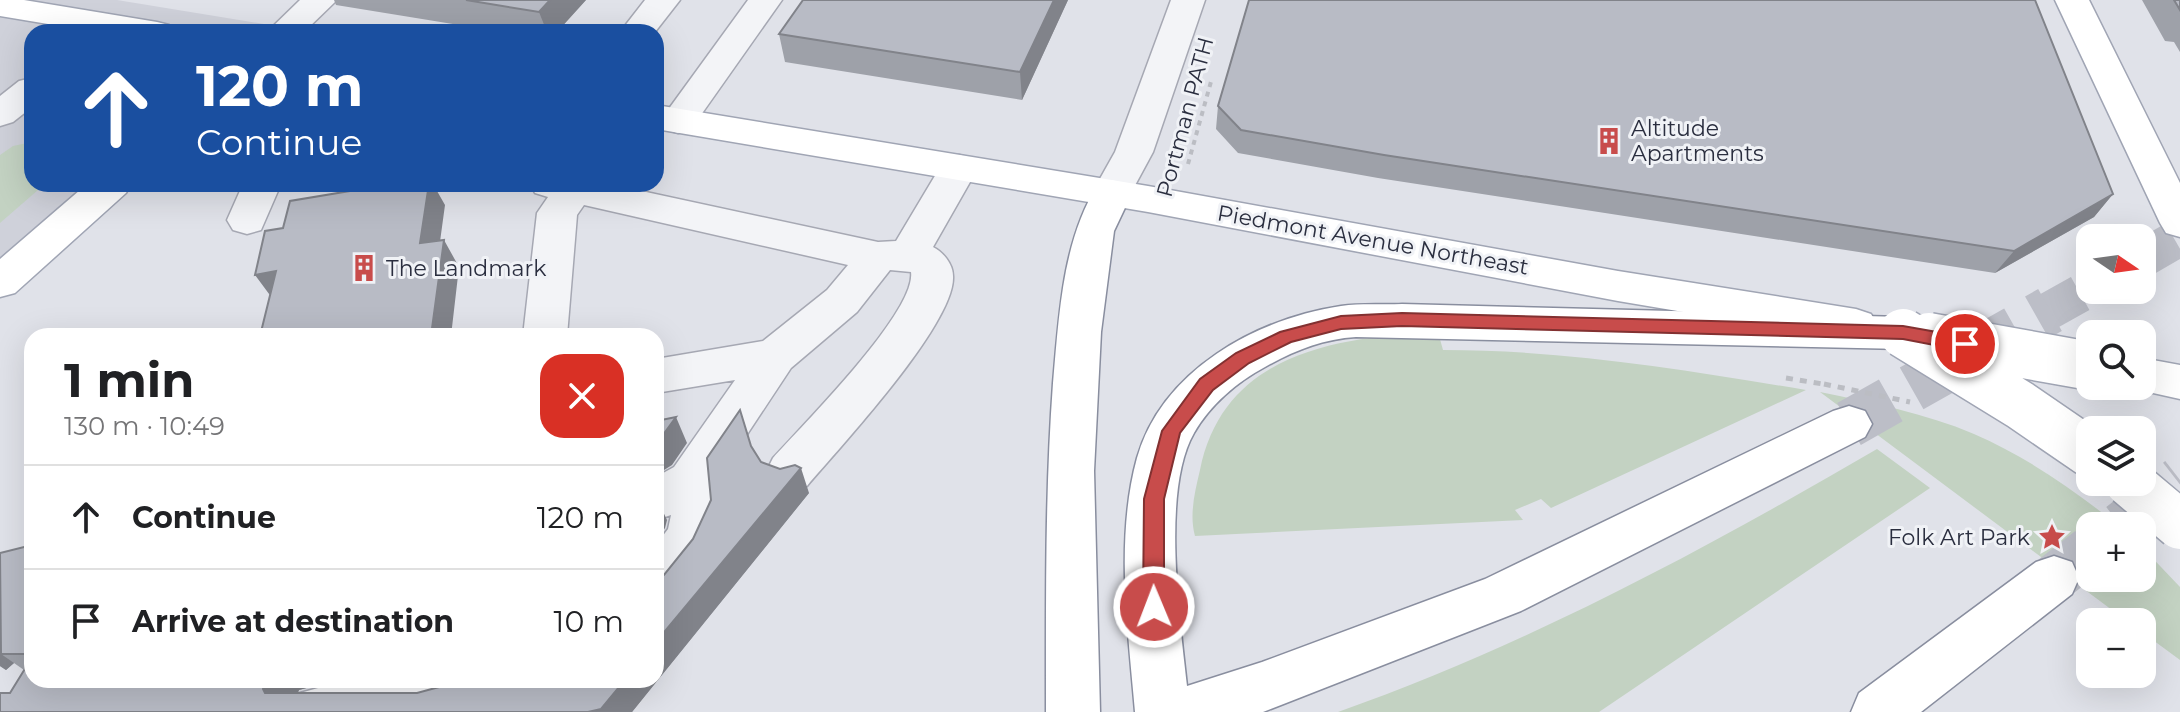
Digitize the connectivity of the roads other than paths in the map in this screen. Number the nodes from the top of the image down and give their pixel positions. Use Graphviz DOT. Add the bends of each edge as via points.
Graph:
graph roads {
  1 [pos="320,0"];
  2 [pos="663,0"];
  3 [pos="765,0"];
  4 [pos="1188,0"];
  5 [pos="2072,0"];
  6 [pos="0,6"];
  7 [pos="86,24"];
  8 [pos="293,24"];
  9 [pos="643,24"];
  10 [pos="667,119"];
  11 [pos="959,168"];
  12 [pos="103,192"];
  13 [pos="259,192"];
  14 [pos="564,192"];
  15 [pos="599,192"];
  16 [pos="1112,193"];
  17 [pos="247,220"];
  18 [pos="2180,223"];
  19 [pos="893,256"];
  20 [pos="0,282"];
  21 [pos="546,328"];
  22 [pos="1903,333"];
  23 [pos="775,356"];
  24 [pos="2076,364"];
  25 [pos="664,375"];
  26 [pos="2156,378"];
  27 [pos="2180,382"];
  28 [pos="1849,424"];
  29 [pos="2076,443"];
  30 [pos="790,472"];
  31 [pos="674,491"];
  32 [pos="2146,496"];
  33 [pos="2180,525"];
  34 [pos="664,570"];
  35 [pos="2054,578"];
  36 [pos="432,688"];
  37 [pos="319,712"];
  38 [pos="1073,712"];
  39 [pos="1162,712"];
  40 [pos="1186,712"];
  41 [pos="1878,712"];
  1 -- 8 [label="street"];
  2 -- 9 [label="street"];
  3 -- 10 [label="street"];
  4 -- 16 [label="street" via="1134,152"];
  5 -- 18 [label="main road"];
  6 -- 7 [label="main road"];
  10 -- 11 [label="main road, Piedmont Avenue Northeast"];
  11 -- 16 [label="main road, Piedmont Avenue Northeast"];
  11 -- 19 [label="street"];
  12 -- 20 [label="main road"];
  13 -- 17 [label="street"];
  14 -- 21 [label="street" via="557,213"];
  15 -- 19 [label="street"];
  16 -- 22 [label="main road, Piedmont Avenue Northeast"];
  16 -- 38 [label="main road" via="1094,231 1079,332 1070,471"];
  19 -- 23 [label="street"];
  19 -- 30 [label="street" via="918,256 930,265 929,297 911,327"];
  22 -- 24 [label="main road, Piedmont Avenue Northeast, bridge"];
  22 -- 29 [label="main road, bridge"];
  22 -- 39 [label="main road" via="1341,322 1286,337 1242,358 1206,384 1171,431 1159,469 1152,538"];
  23 -- 25 [label="street"];
  23 -- 31 [label="street"];
  26 -- 27 [label="main road"];
  28 -- 40 [label="main road" via="1503,595"];
  31 -- 34 [label="street" via="698,508 694,530"];
  32 -- 33 [label="main road, bridge"];
  35 -- 41 [label="main road"];
  36 -- 37 [label="street"];
}
